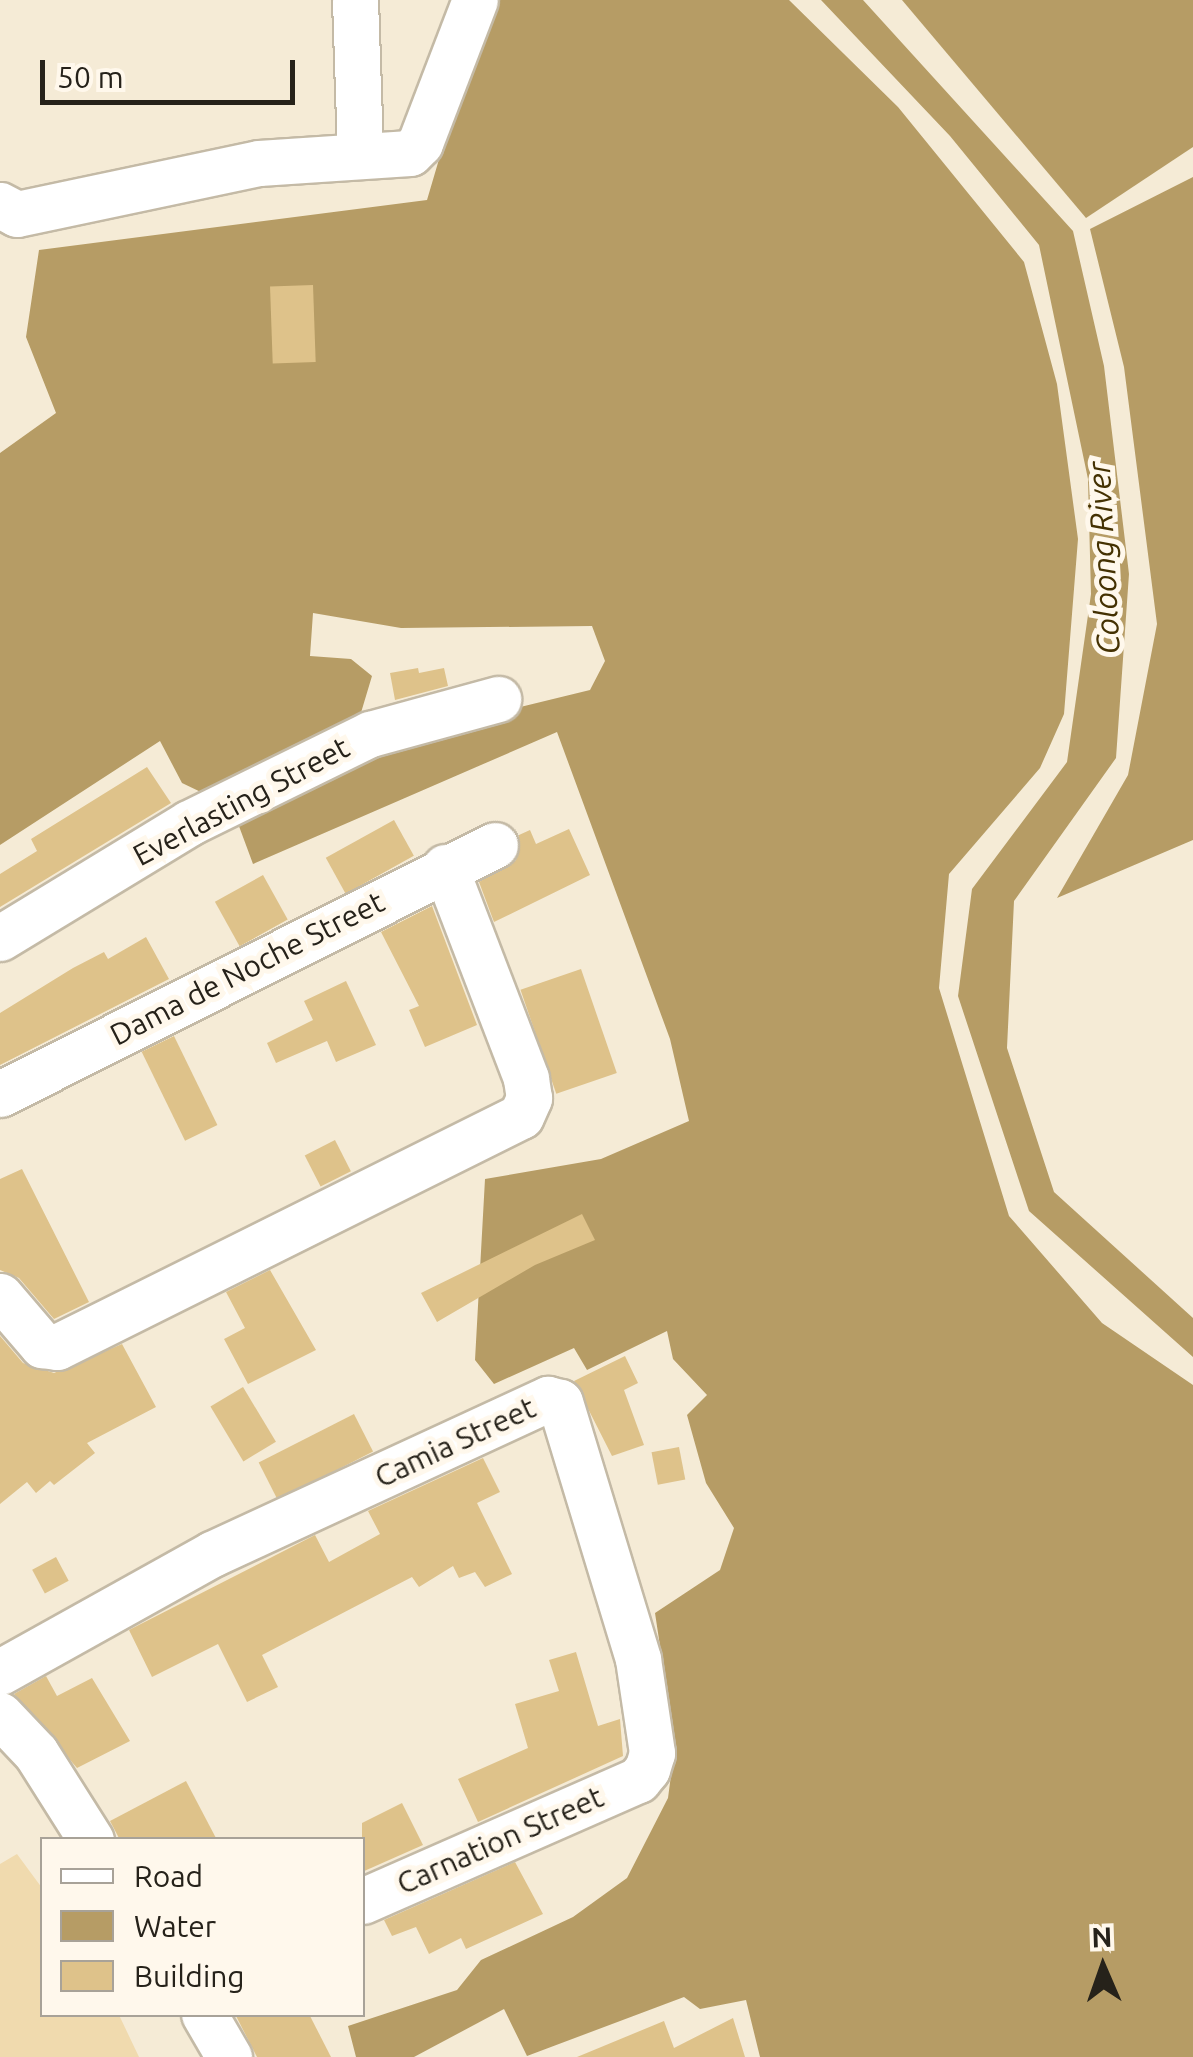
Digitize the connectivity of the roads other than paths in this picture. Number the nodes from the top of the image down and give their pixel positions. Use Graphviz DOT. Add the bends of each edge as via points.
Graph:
graph roads {
  1 [pos="355,0"];
  2 [pos="474,0"];
  3 [pos="360,154"];
  4 [pos="0,205"];
  5 [pos="498,699"];
  6 [pos="494,846"];
  7 [pos="445,867"];
  8 [pos="0,938"];
  9 [pos="0,1094"];
  10 [pos="0,1296"];
  11 [pos="0,1672"];
  12 [pos="3,1722"];
  13 [pos="638,1780"];
  14 [pos="89,1837"];
  15 [pos="365,1900"];
  16 [pos="206,2017"];
  17 [pos="230,2057"];
  1 -- 3 [label="street"];
  2 -- 3 [label="street" via="420,143 410,153"];
  3 -- 4 [label="street" via="259,163 16,214"];
  5 -- 8 [label="street, Everlasting Street" via="370,734 189,823"];
  6 -- 7 [label="street, Dama de Noche Street"];
  7 -- 9 [label="street, Dama de Noche Street"];
  7 -- 10 [label="street" via="526,1078 529,1098 521,1116 56,1347 42,1345"];
  11 -- 13 [label="street, Camia Street" via="212,1554 553,1399 560,1402 638,1659 652,1753"];
  12 -- 14 [label="street" via="36,1753"];
  13 -- 15 [label="street, Carnation Street"];
  16 -- 17 [label="street"];
}
